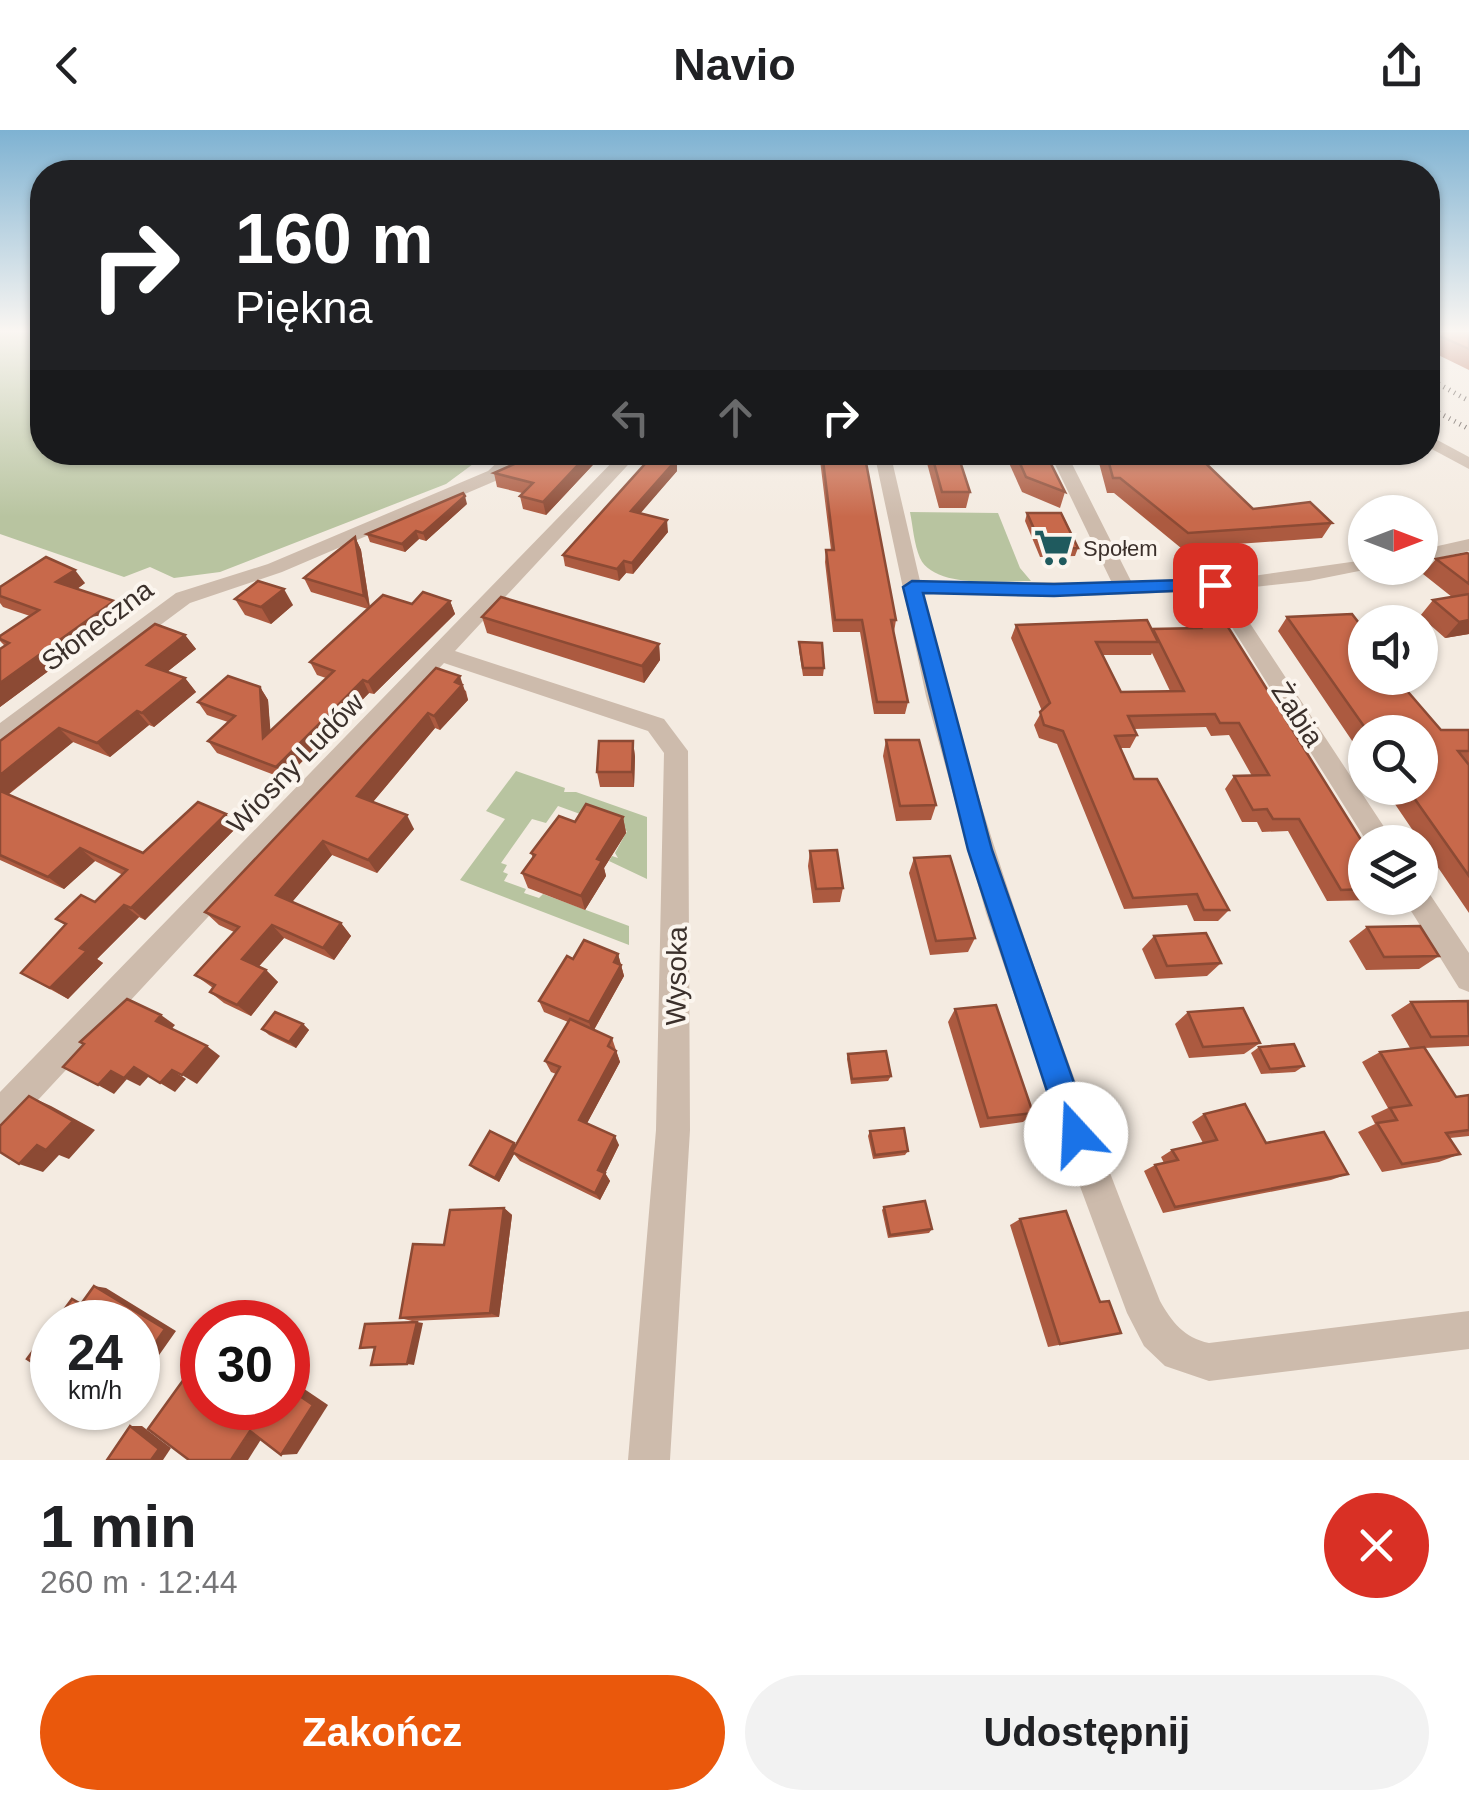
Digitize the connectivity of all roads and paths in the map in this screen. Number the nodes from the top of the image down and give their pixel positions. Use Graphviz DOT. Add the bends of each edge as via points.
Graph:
graph roads {
  1 [pos="1440,447"];
  2 [pos="1469,464"];
  3 [pos="504,465"];
  4 [pos="620,465"];
  5 [pos="885,465"];
  6 [pos="1063,465"];
  7 [pos="1465,549"];
  8 [pos="1438,553"];
  9 [pos="1348,568"];
  10 [pos="1215,585"];
  11 [pos="912,587"];
  12 [pos="1125,589"];
  13 [pos="440,654"];
  14 [pos="0,735"];
  15 [pos="1371,825"];
  16 [pos="1428,915"];
  17 [pos="1469,978"];
  18 [pos="0,1116"];
  19 [pos="1469,1330"];
  20 [pos="649,1460"];
  1 -- 2 [label="street"];
  3 -- 14 [label="street, Słoneczna" via="275,568 183,598"];
  4 -- 13 [label="street, Wiosny Ludów"];
  5 -- 11 [label="street"];
  6 -- 12 [label="street"];
  7 -- 8 [label="street"];
  9 -- 10 [label="street"];
  10 -- 12 [label="street"];
  10 -- 15 [label="street, Żabia"];
  11 -- 12 [label="street"];
  11 -- 19 [label="street" via="959,778 1014,955 1162,1341 1209,1362"];
  13 -- 18 [label="street, Wiosny Ludów"];
  13 -- 20 [label="street, Wysoka" via="644,720 666,734 676,751 672,1130"];
  16 -- 17 [label="street"];
}
